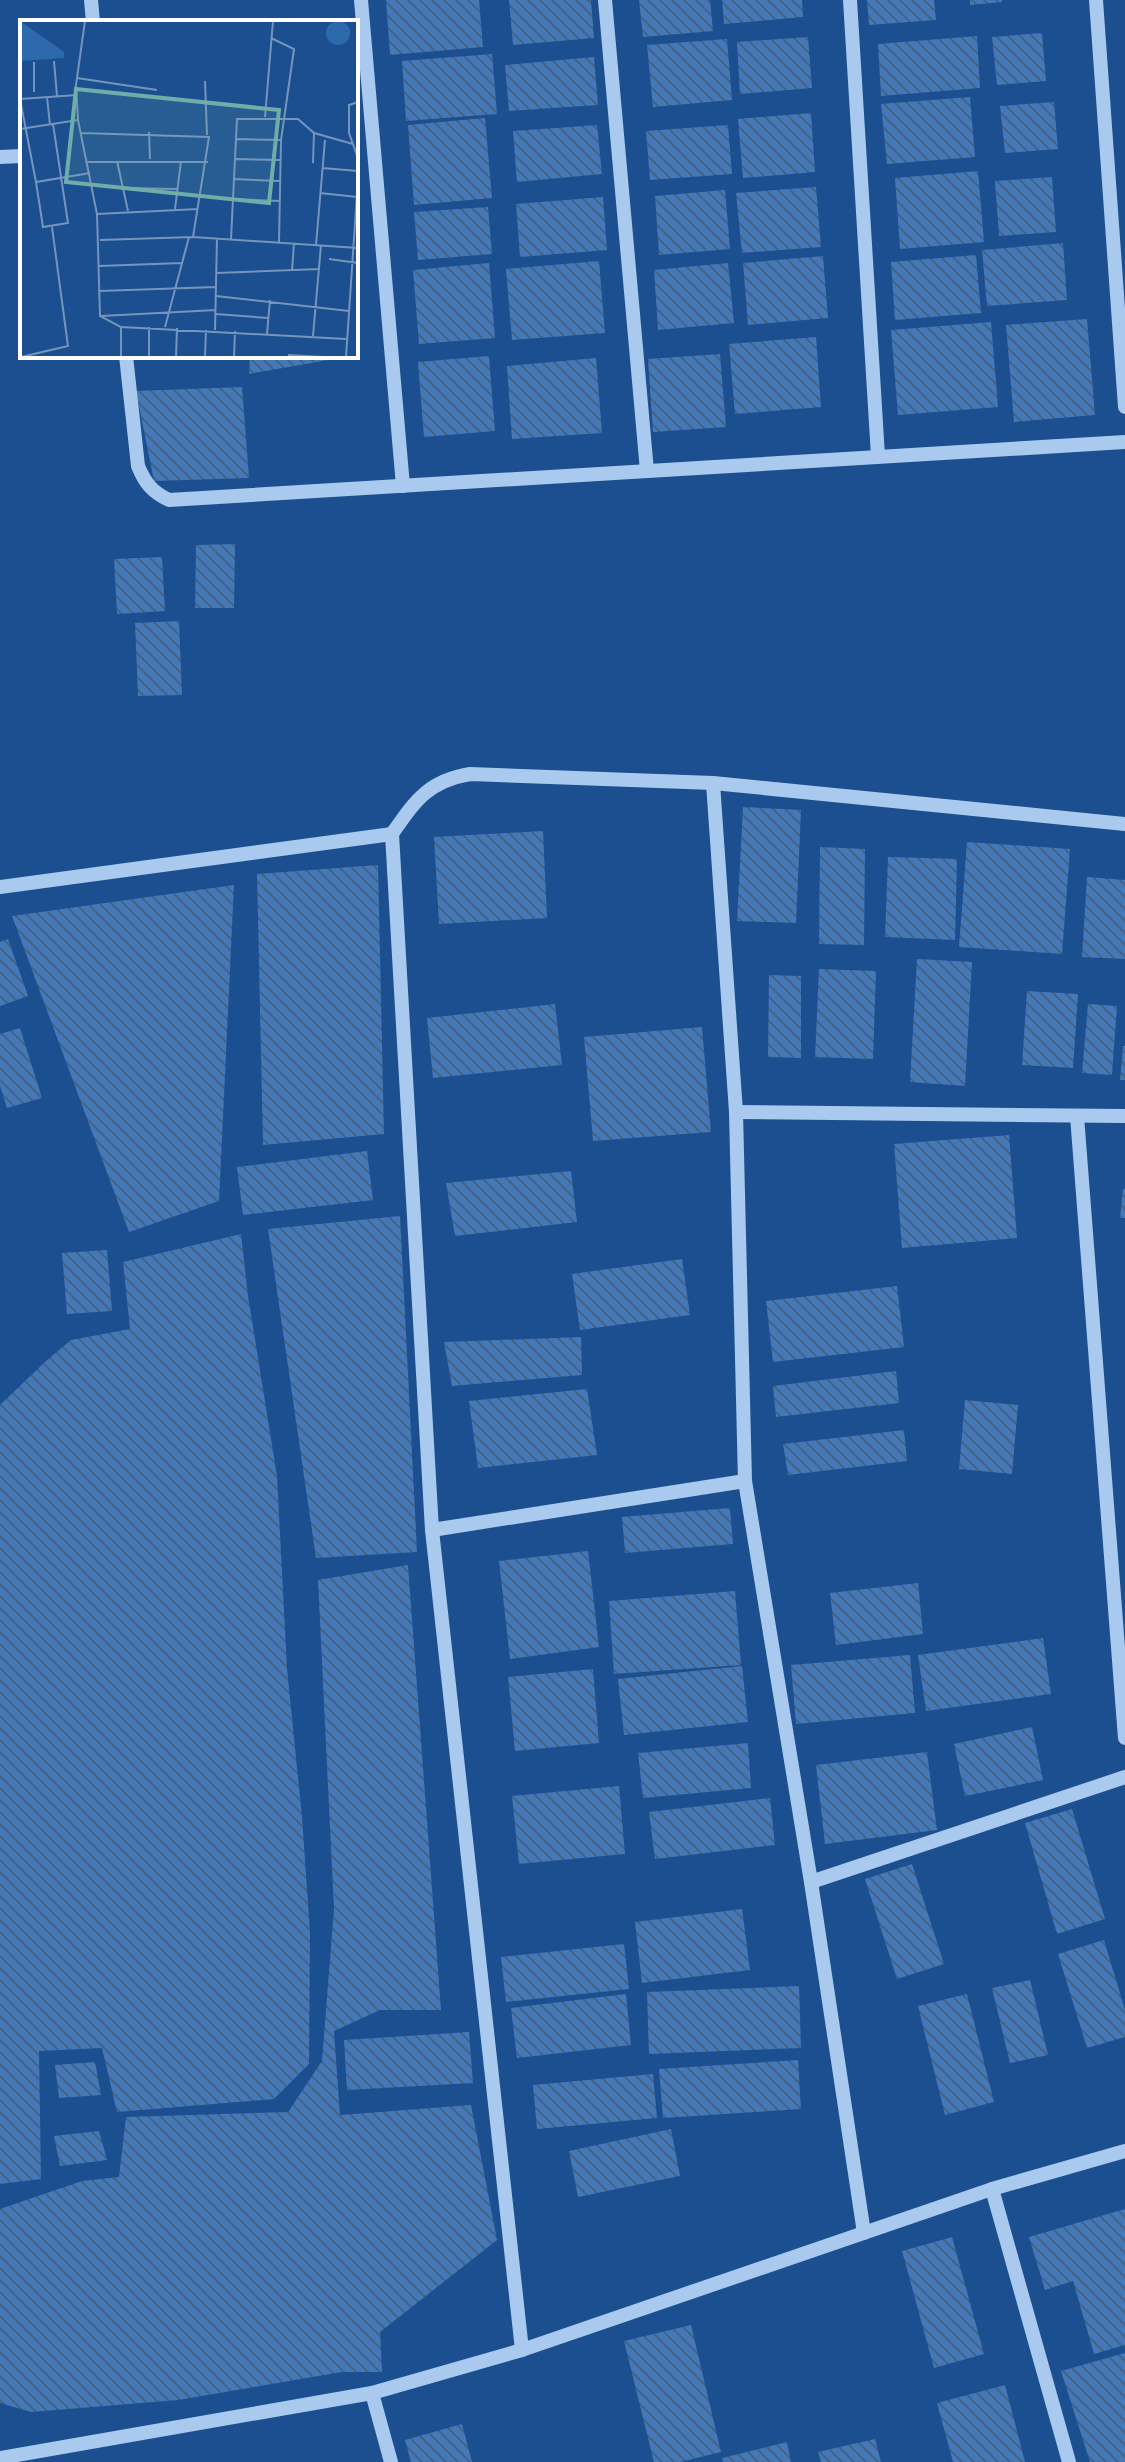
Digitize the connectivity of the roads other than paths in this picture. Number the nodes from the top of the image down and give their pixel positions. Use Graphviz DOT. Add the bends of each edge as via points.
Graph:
graph roads {
  1 [pos="91,0"];
  2 [pos="361,0"];
  3 [pos="605,0"];
  4 [pos="850,0"];
  5 [pos="1096,0"];
  6 [pos="93,20"];
  7 [pos="20,156"];
  8 [pos="0,157"];
  9 [pos="126,358"];
  10 [pos="1125,407"];
  11 [pos="1125,442"];
  12 [pos="878,456"];
  13 [pos="647,471"];
  14 [pos="403,486"];
  15 [pos="713,783"];
  16 [pos="1125,824"];
  17 [pos="392,834"];
  18 [pos="0,887"];
  19 [pos="736,1112"];
  20 [pos="1077,1116"];
  21 [pos="1125,1116"];
  22 [pos="745,1481"];
  23 [pos="432,1530"];
  24 [pos="1125,1738"];
  25 [pos="1125,1777"];
  26 [pos="811,1882"];
  27 [pos="1125,2151"];
  28 [pos="992,2189"];
  29 [pos="864,2233"];
  30 [pos="522,2350"];
  31 [pos="372,2393"];
  32 [pos="69,2446"];
  33 [pos="0,2458"];
  34 [pos="72,2462"];
  35 [pos="391,2462"];
  36 [pos="1069,2462"];
  1 -- 6 [label="street"];
  2 -- 14 [label="street"];
  3 -- 13 [label="street"];
  4 -- 12 [label="street"];
  5 -- 10 [label="street"];
  7 -- 8 [label="street"];
  9 -- 14 [label="street" via="138,466 155,493 169,500"];
  11 -- 12 [label="street"];
  12 -- 13 [label="street"];
  13 -- 14 [label="street"];
  15 -- 16 [label="street"];
  15 -- 17 [label="street" via="454,776 413,802"];
  15 -- 19 [label="street"];
  17 -- 18 [label="street"];
  17 -- 23 [label="street"];
  19 -- 20 [label="street"];
  19 -- 22 [label="street"];
  20 -- 21 [label="street"];
  20 -- 24 [label="street"];
  22 -- 23 [label="street"];
  22 -- 26 [label="street"];
  23 -- 30 [label="street"];
  25 -- 26 [label="street"];
  26 -- 29 [label="street"];
  27 -- 28 [label="street"];
  28 -- 29 [label="street"];
  28 -- 36 [label="street"];
  29 -- 30 [label="street"];
  30 -- 31 [label="street"];
  31 -- 32 [label="street"];
  31 -- 35 [label="street"];
  32 -- 33 [label="street"];
  32 -- 34 [label="street"];
}
